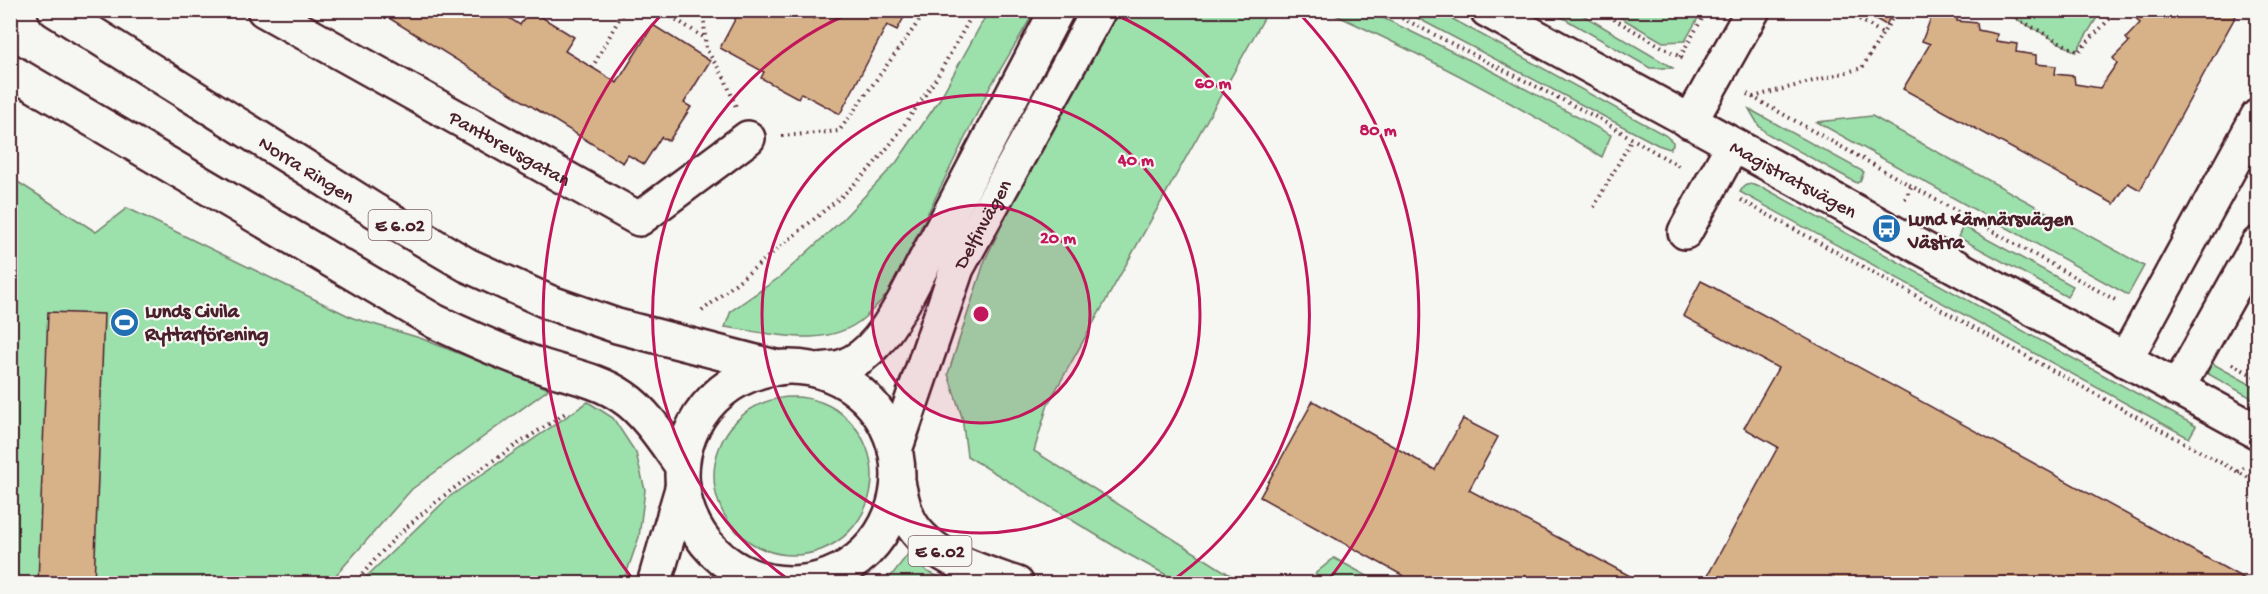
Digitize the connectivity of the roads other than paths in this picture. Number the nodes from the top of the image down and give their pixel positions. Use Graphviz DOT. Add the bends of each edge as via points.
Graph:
graph roads {
  1 [pos="55,10"];
  2 [pos="264,10"];
  3 [pos="1057,10"];
  4 [pos="1099,10"];
  5 [pos="1488,10"];
  6 [pos="1753,10"];
  7 [pos="10,71"];
  8 [pos="2258,117"];
  9 [pos="1690,122"];
  10 [pos="748,138"];
  11 [pos="1733,145"];
  12 [pos="1685,232"];
  13 [pos="2258,244"];
  14 [pos="2125,360"];
  15 [pos="779,368"];
  16 [pos="816,370"];
  17 [pos="2177,389"];
  18 [pos="2258,432"];
  19 [pos="897,466"];
  20 [pos="682,476"];
  21 [pos="812,582"];
  22 [pos="654,584"];
  23 [pos="1017,584"];
  1 -- 15 [label="street, Norra Ringen / E 6.02" via="467,265 551,303 617,327"];
  2 -- 10 [label="street, Pantbrevsgatan" via="639,219"];
  3 -- 16 [label="street, Delfinvägen" via="884,335 862,356 844,366"];
  4 -- 19 [label="street, Delfinvägen" via="957,268"];
  5 -- 9 [label="street, Magistratsvägen"];
  6 -- 9 [label="street"];
  7 -- 20 [label="street" via="436,322 485,345 580,377 623,397 646,419"];
  8 -- 14 [label="street"];
  9 -- 11 [label="street, Magistratsvägen"];
  11 -- 12 [label="street"];
  11 -- 14 [label="street, Magistratsvägen"];
  13 -- 17 [label="street"];
  14 -- 17 [label="street, Magistratsvägen"];
  15 -- 16 [label="street, Norra Ringen"];
  15 -- 20 [label="street, Norra Ringen" via="754,373 732,384 704,410 686,448"];
  16 -- 19 [label="street, Norra Ringen" via="846,383 877,411 890,433"];
  17 -- 18 [label="street, Magistratsvägen"];
  19 -- 21 [label="street" via="895,503 880,535 855,562"];
  19 -- 23 [label="street, Norra Ringen / E 6.02" via="904,509 911,524 928,542 963,564"];
  20 -- 21 [label="street" via="696,528 713,551 730,565 774,582"];
  20 -- 22 [label="street, Norra Ringen"];
}
